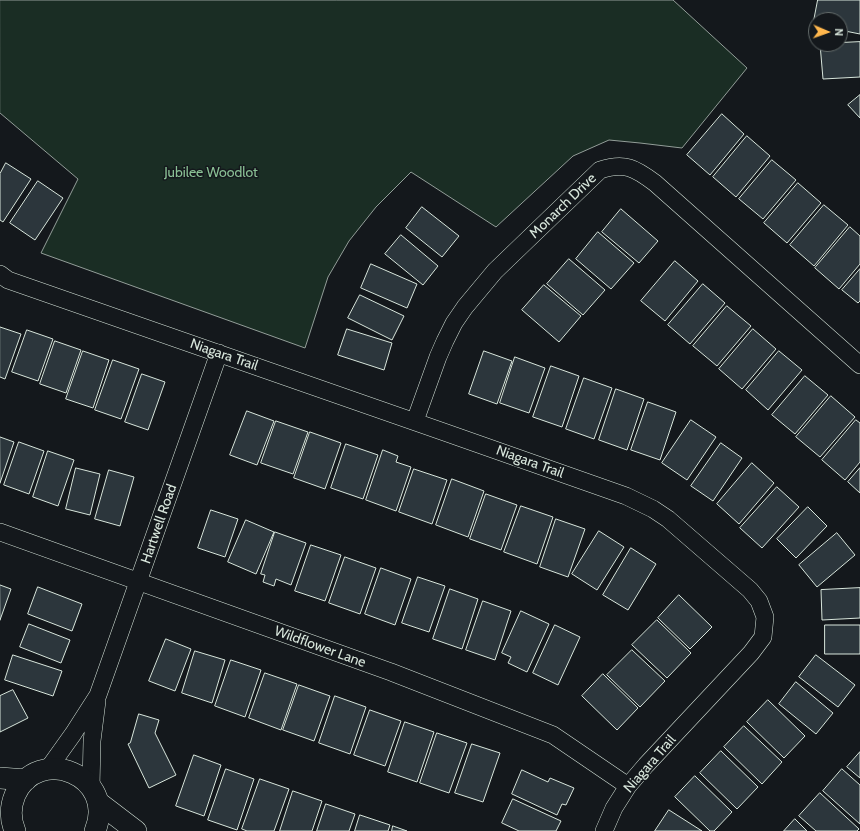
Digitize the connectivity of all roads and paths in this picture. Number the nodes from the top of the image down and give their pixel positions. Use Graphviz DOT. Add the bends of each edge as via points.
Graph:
graph roads {
  1 [pos="0,274"];
  2 [pos="218,353"];
  3 [pos="860,365"];
  4 [pos="415,421"];
  5 [pos="0,532"];
  6 [pos="138,582"];
  7 [pos="98,695"];
  8 [pos="48,769"];
  9 [pos="0,778"];
  10 [pos="26,780"];
  11 [pos="628,786"];
  12 [pos="94,795"];
  13 [pos="9,824"];
  14 [pos="95,831"];
  15 [pos="136,831"];
  16 [pos="604,831"];
  1 -- 2 [label="street, Niagara Trail" via="8,280"];
  2 -- 4 [label="street, Niagara Trail"];
  2 -- 6 [label="street, Hartwell Road"];
  3 -- 4 [label="street, Monarch Drive" via="655,183 639,171 624,166 611,166 600,170 495,271 465,307 445,341"];
  4 -- 11 [label="street, Niagara Trail" via="626,496 653,509 674,524 750,590 759,601 765,617 763,637"];
  5 -- 6 [label="street, Wildflower Lane"];
  6 -- 7 [label="street, Hartwell Road"];
  6 -- 11 [label="street, Wildflower Lane" via="391,672 553,735"];
  7 -- 8 [label="street, Hartwell Road"];
  7 -- 12 [label="street, Hartwell Road" via="92,741"];
  8 -- 10 [label="street"];
  8 -- 12 [label="street" via="73,772 86,781"];
  9 -- 10 [label="street"];
  10 -- 13 [label="street" via="13,801"];
  11 -- 16 [label="street, Niagara Trail"];
  12 -- 14 [label="street" via="99,818"];
  12 -- 15 [label="street"];
}
